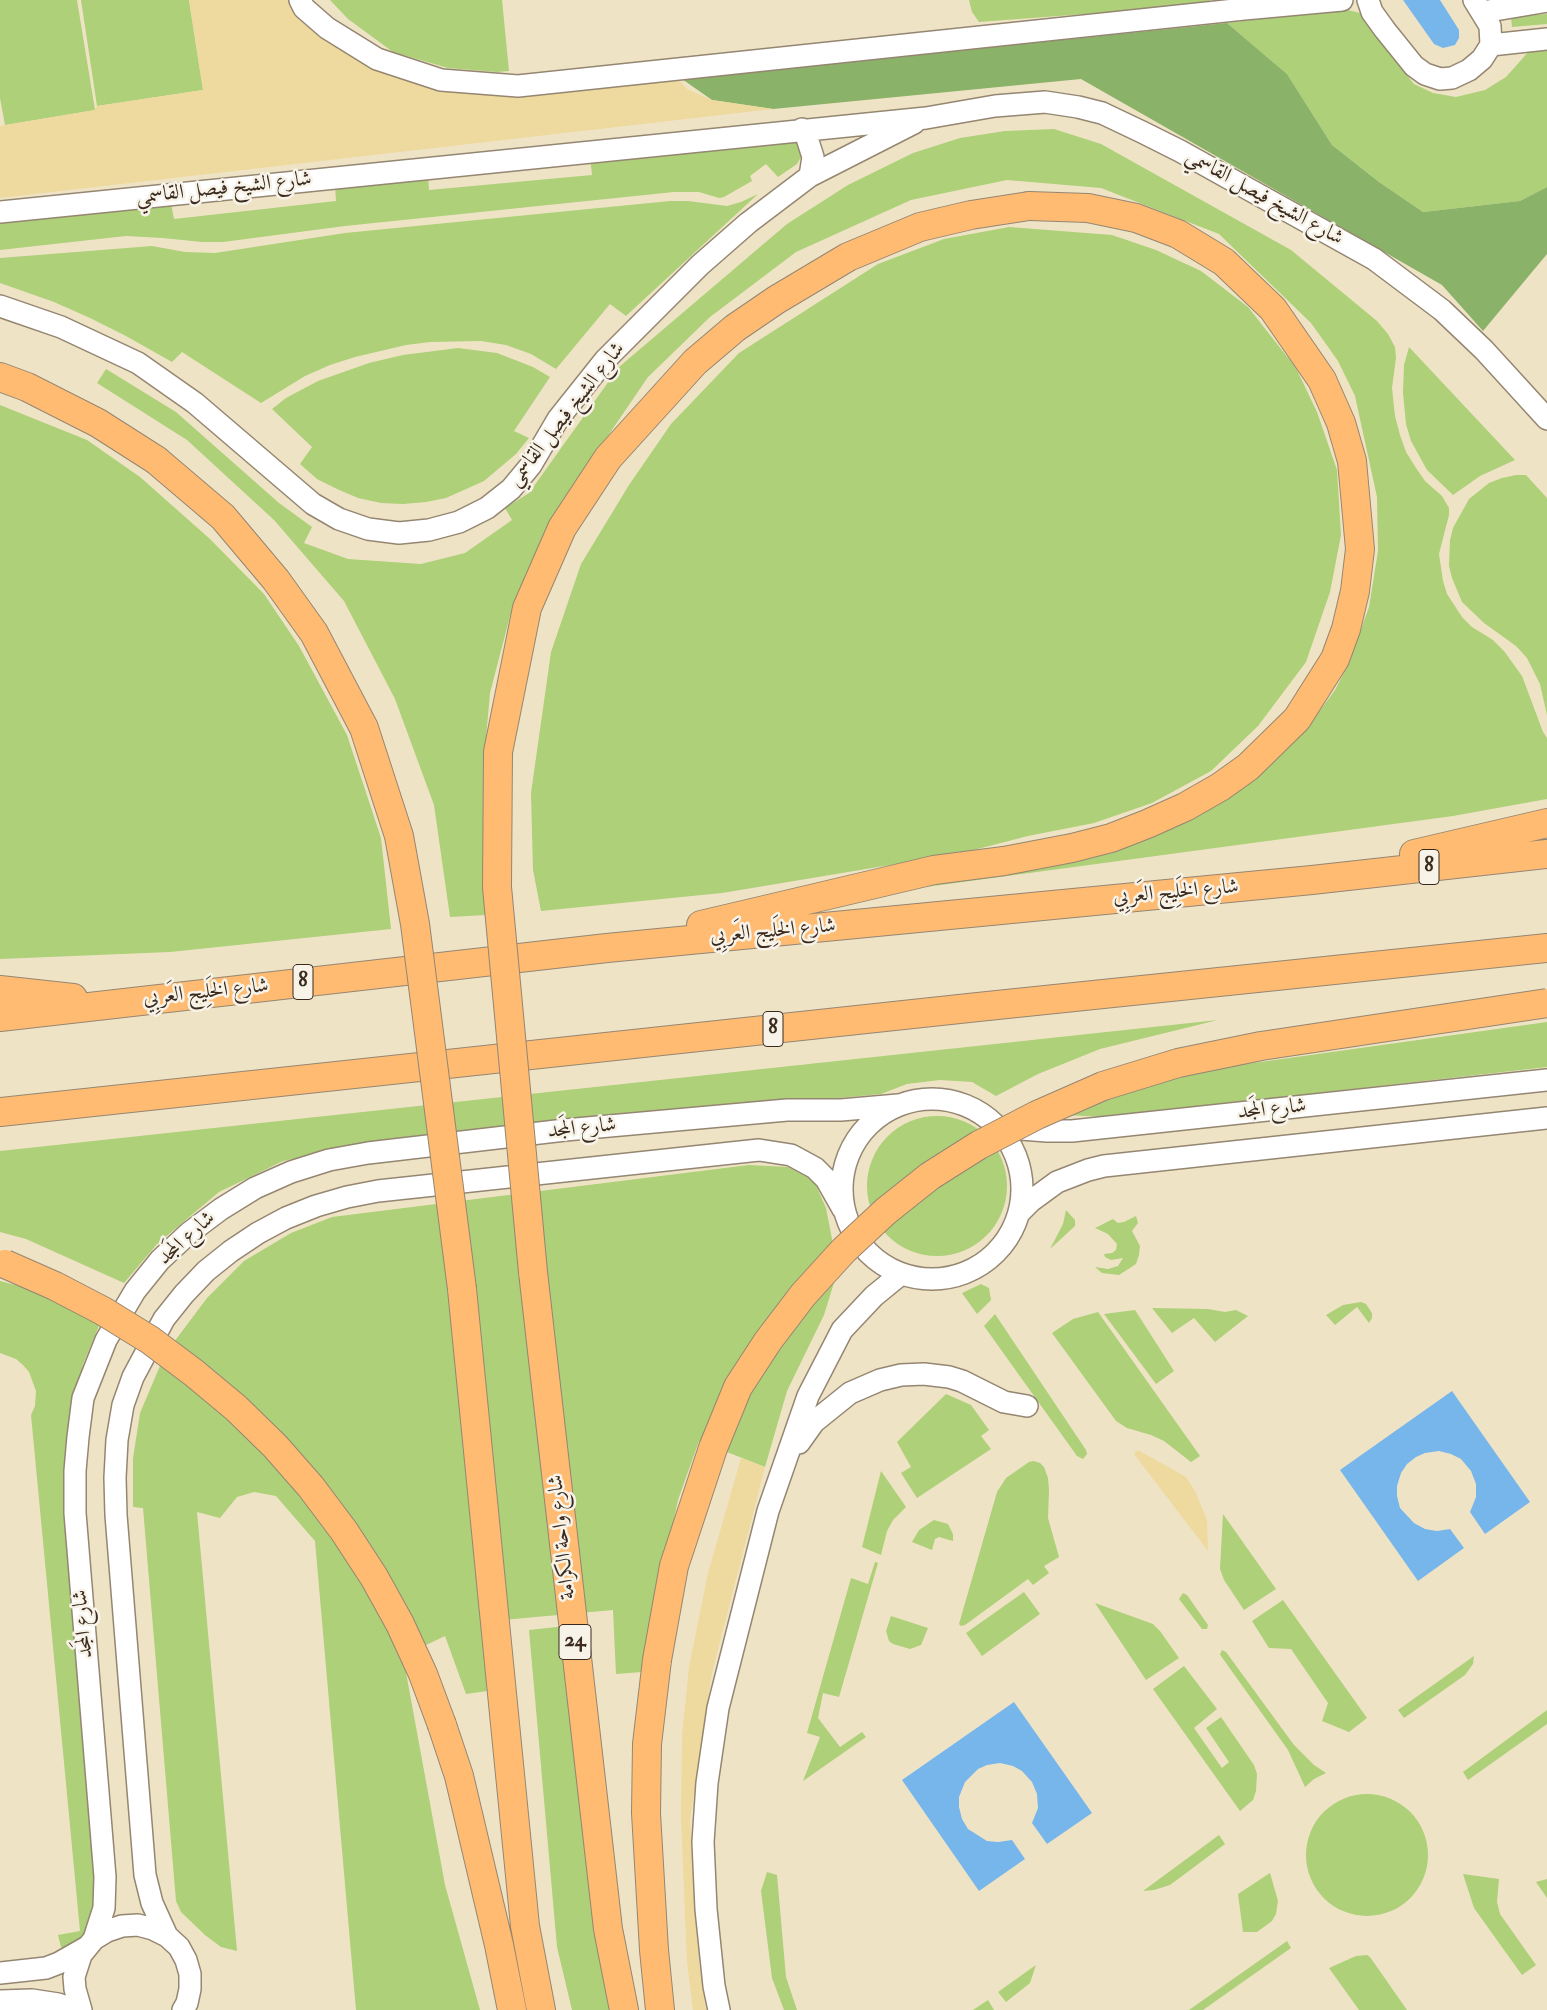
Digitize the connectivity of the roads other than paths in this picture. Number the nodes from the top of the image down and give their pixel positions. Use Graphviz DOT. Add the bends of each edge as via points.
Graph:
graph roads {
  1 [pos="300,0"];
  2 [pos="1342,0"];
  3 [pos="1368,0"];
  4 [pos="1547,1"];
  5 [pos="1478,6"];
  6 [pos="1547,39"];
  7 [pos="1491,45"];
  8 [pos="926,118"];
  9 [pos="802,129"];
  10 [pos="810,176"];
  11 [pos="0,212"];
  12 [pos="0,306"];
  13 [pos="0,377"];
  14 [pos="1547,419"];
  15 [pos="1547,823"];
  16 [pos="1547,854"];
  17 [pos="1312,880"];
  18 [pos="607,948"];
  19 [pos="1547,948"];
  20 [pos="0,990"];
  21 [pos="117,1003"];
  22 [pos="1547,1003"];
  23 [pos="0,1017"];
  24 [pos="1547,1080"];
  25 [pos="898,1105"];
  26 [pos="0,1112"];
  27 [pos="1547,1118"];
  28 [pos="997,1126"];
  29 [pos="843,1209"];
  30 [pos="1019,1213"];
  31 [pos="2,1263"];
  32 [pos="901,1274"];
  33 [pos="1027,1406"];
  34 [pos="768,1511"];
  35 [pos="166,1936"];
  36 [pos="91,1943"];
  37 [pos="0,1973"];
  38 [pos="0,2001"];
  39 [pos="75,2010"];
  40 [pos="81,2010"];
  41 [pos="183,2010"];
  42 [pos="512,2010"];
  43 [pos="541,2010"];
  44 [pos="624,2010"];
  45 [pos="660,2010"];
  46 [pos="719,2010"];
  1 -- 2 [label="street" via="304,8 327,28 377,58 441,80 518,86"];
  3 -- 7 [label="street" via="1385,30 1414,66 1425,74 1440,79 1452,78 1469,70"];
  4 -- 5 [label="street"];
  5 -- 7 [label="street" via="1490,26"];
  6 -- 7 [label="street"];
  8 -- 9 [label="street, شارع الشيخ فيصل القاسمي"];
  8 -- 10 [label="street, شارع الشيخ فيصل القاسمي"];
  8 -- 14 [label="street, شارع الشيخ فيصل القاسمي" via="995,106 1044,102 1102,113 1142,132 1395,274 1459,326"];
  9 -- 10 [label="street" via="813,157"];
  9 -- 11 [label="street, شارع الشيخ فيصل القاسمي"];
  10 -- 12 [label="street, شارع الشيخ فيصل القاسمي" via="723,244 605,360 558,420 531,465 511,489 487,508 459,522 430,530 391,532 368,529 339,519 313,504 195,403 138,363 61,327"];
  13 -- 43 [label="highway, bridge" via="98,423 156,460 223,517 276,580 314,633 364,728 399,836 415,924 462,1289 525,1926"];
  15 -- 17 [label="highway"];
  16 -- 17 [label="highway, شارع الخَلِيج العَربِي / 8"];
  17 -- 18 [label="highway, شارع الخَلِيج العَربِي / 8"];
  18 -- 21 [label="highway, شارع الخَلِيج العَربِي / 8"];
  18 -- 44 [label="highway, شارع واحة الكرامة / 24, bridge" via="934,870 1004,861 1111,838 1185,807 1248,767 1297,718 1335,659 1355,591 1360,549 1352,462 1341,423 1322,380 1273,309 1224,262 1178,234 1136,218 1088,208 1029,206 971,214 911,231 848,257 776,300 735,328 695,362 608,458 562,528 527,608 498,752 497,888 533,1272 608,1929"];
  19 -- 26 [label="highway, 8"];
  20 -- 21 [label="highway"];
  21 -- 23 [label="highway, شارع الخَلِيج العَربِي / 8"];
  22 -- 45 [label="highway, bridge" via="1261,1046 1178,1062 1103,1086 979,1145 930,1176 879,1217 809,1289 768,1341 738,1387 713,1448 674,1566 657,1660 647,1744 646,1813"];
  24 -- 28 [label="street, شارع المَجد" via="1072,1131"];
  25 -- 28 [label="street" via="940,1099 961,1103"];
  25 -- 29 [label="street" via="864,1129 852,1147 844,1166"];
  25 -- 36 [label="street, شارع المَجد" via="787,1110 565,1130 329,1160 291,1172 221,1208 160,1260 135,1291 106,1340 84,1398 78,1437 75,1512 105,1877 104,1908"];
  27 -- 30 [label="street, شارع المَجد" via="1104,1166 1057,1182"];
  28 -- 30 [label="street" via="1011,1145 1020,1167"];
  29 -- 32 [label="street" via="851,1230 864,1249 881,1264"];
  29 -- 35 [label="street, شارع المَجد" via="826,1179 815,1168 790,1155 759,1150 378,1191 316,1206 279,1222 231,1251 184,1294 164,1319 133,1377 123,1405 115,1478 145,1875"];
  30 -- 32 [label="street" via="1010,1235 975,1268 952,1277 928,1279"];
  31 -- 42 [label="highway, bridge" via="104,1311 150,1340 208,1384 275,1446 344,1530 400,1624 442,1725 459,1776"];
  32 -- 34 [label="street" via="874,1296 842,1330 808,1396"];
  33 -- 34 [label="street" via="1004,1402 962,1381 936,1376 901,1375 865,1386 825,1411 806,1432 798,1444 784,1484"];
  34 -- 46 [label="street" via="718,1708 707,1783 704,1871"];
  35 -- 36 [label="street" via="153,1928 130,1926 107,1931"];
  35 -- 41 [label="street" via="179,1948 190,1974 190,1989"];
  36 -- 37 [label="street" via="46,1968"];
  36 -- 40 [label="street, شارع المَجد" via="77,1964 74,1977"];
  38 -- 39 [label="street" via="38,2001"];
}
